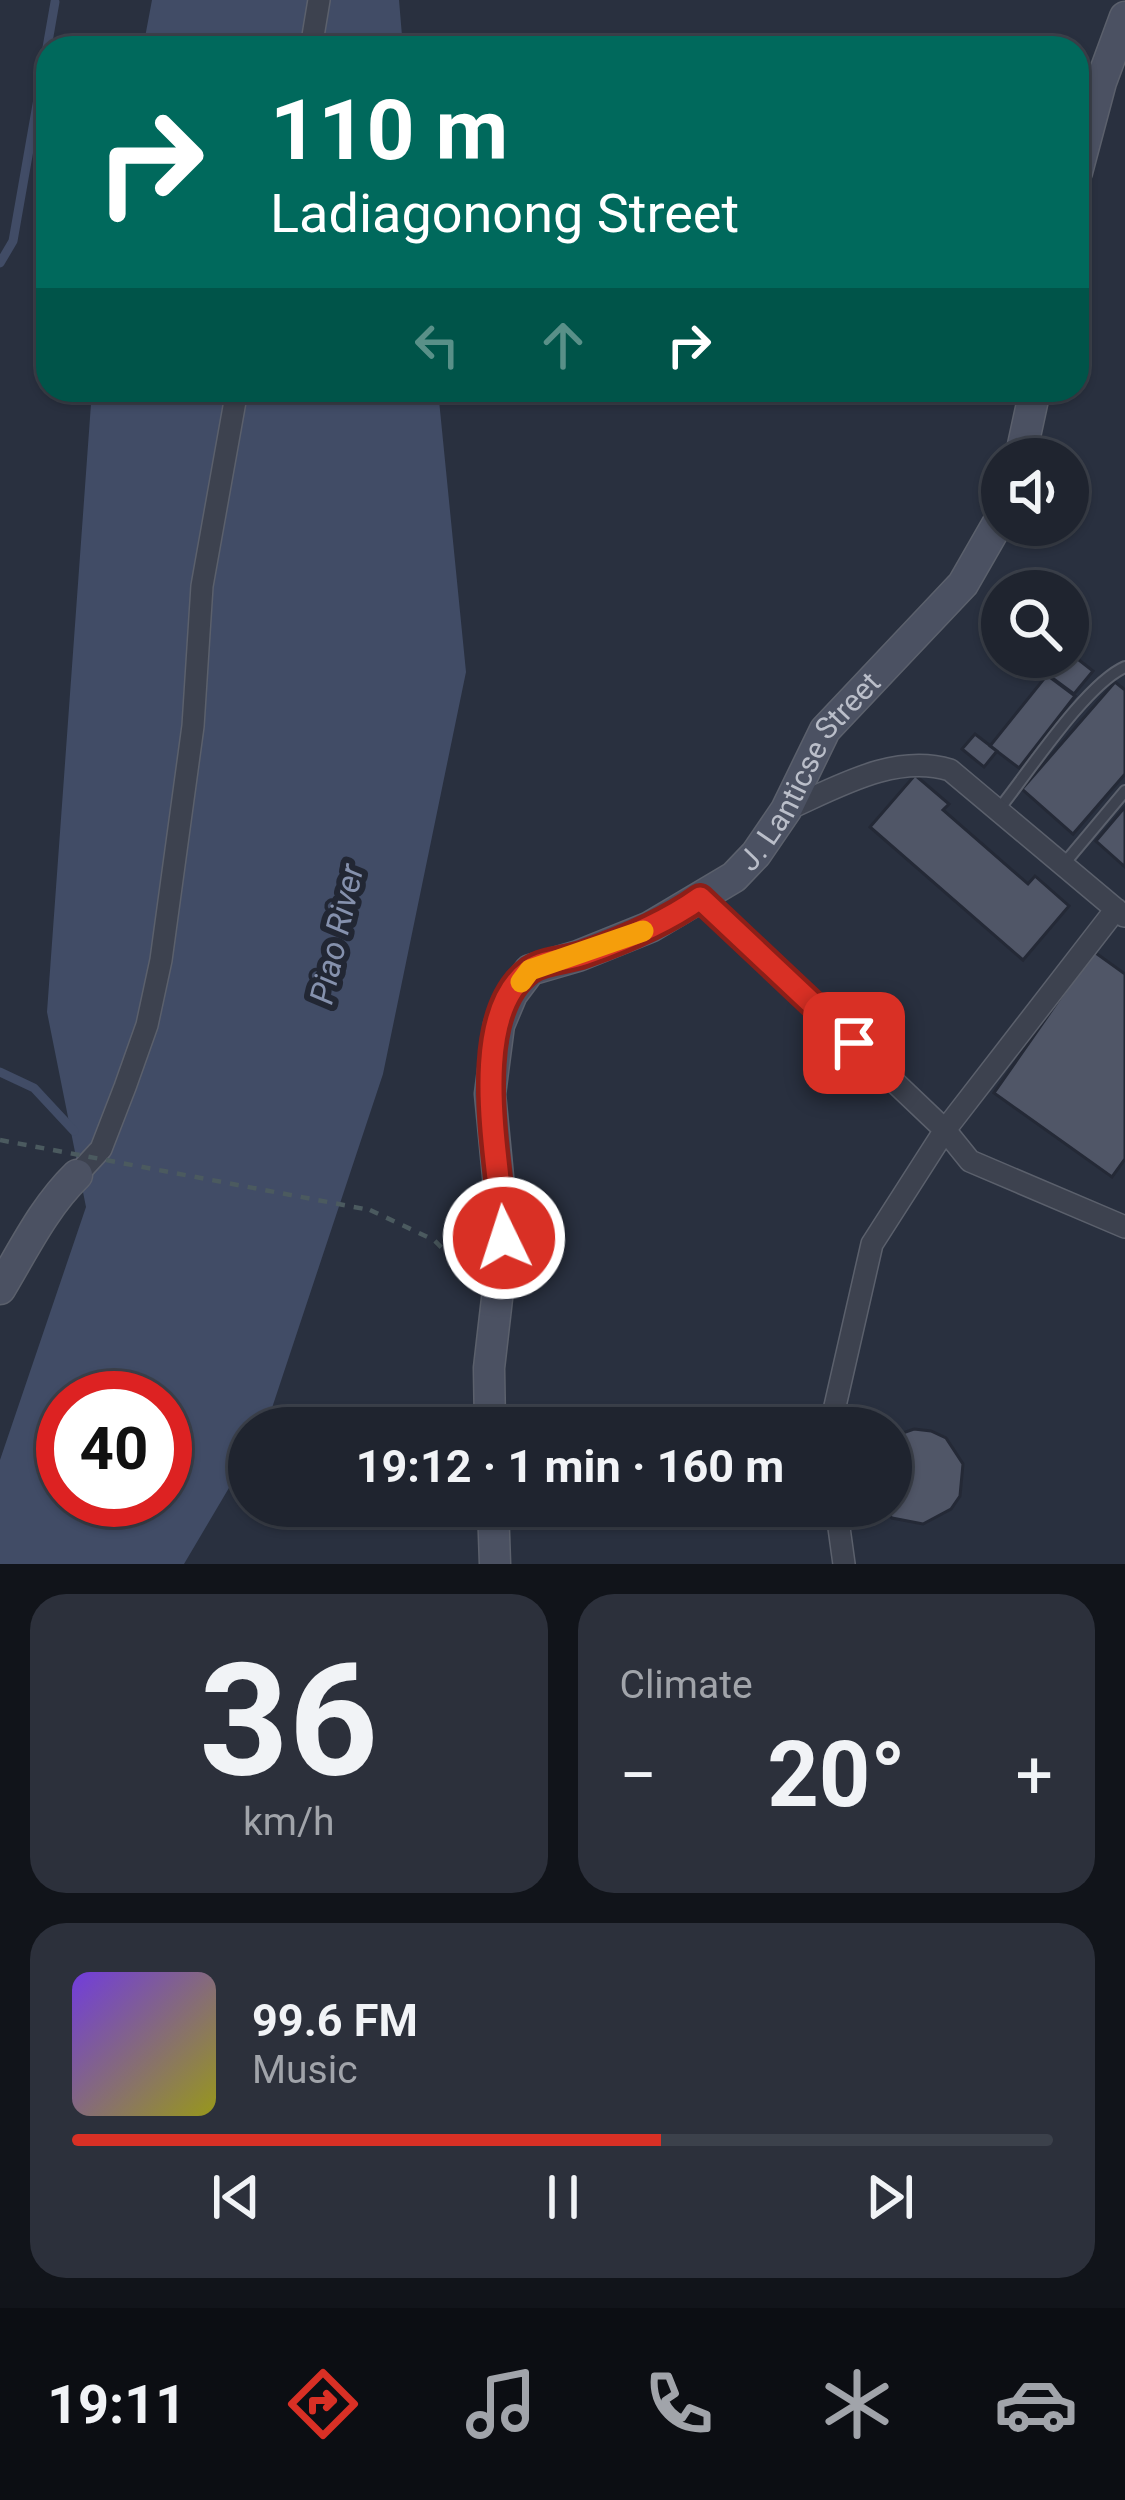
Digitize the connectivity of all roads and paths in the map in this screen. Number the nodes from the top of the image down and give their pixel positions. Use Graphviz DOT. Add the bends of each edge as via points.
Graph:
graph roads {
  1 [pos="319,0"];
  2 [pos="1123,35"];
  3 [pos="313,36"];
  4 [pos="1089,136"];
  5 [pos="235,402"];
  6 [pos="1032,402"];
  7 [pos="1025,438"];
  8 [pos="985,546"];
  9 [pos="1125,667"];
  10 [pos="1125,791"];
  11 [pos="786,810"];
  12 [pos="997,812"];
  13 [pos="1063,866"];
  14 [pos="700,898"];
  15 [pos="1119,905"];
  16 [pos="945,1130"];
  17 [pos="0,1140"];
  18 [pos="77,1174"];
  19 [pos="1125,1227"];
  20 [pos="0,1289"];
  21 [pos="496,1302"];
  22 [pos="490,1407"];
  23 [pos="835,1407"];
  24 [pos="494,1527"];
  25 [pos="839,1527"];
  26 [pos="495,1564"];
  27 [pos="844,1564"];
  1 -- 3 [label="street"];
  2 -- 4 [label="street"];
  5 -- 18 [label="street" via="202,586 161,960 147,1025 101,1149"];
  6 -- 7 [label="street"];
  8 -- 11 [label="street, J. Lanticse Street" via="963,584 825,730"];
  9 -- 12 [label="lane" via="1094,691"];
  10 -- 13 [label="lane"];
  11 -- 12 [label="street" via="856,779 931,764 950,770"];
  11 -- 14 [label="street, J. Lanticse Street" via="734,877"];
  12 -- 13 [label="street"];
  13 -- 15 [label="street"];
  14 -- 16 [label="street"];
  14 -- 21 [label="street, J. Lanticse Street" via="626,938 530,970 512,994 499,1025 490,1094 504,1238"];
  15 -- 16 [label="street"];
  16 -- 19 [label="street" via="970,1161"];
  16 -- 23 [label="street" via="872,1244"];
  17 -- 21 [label="path, bridge" via="370,1210 434,1240"];
  18 -- 20 [label="street"];
  21 -- 22 [label="street, J. Lanticse Street"];
  24 -- 26 [label="street"];
  25 -- 27 [label="street"];
}
